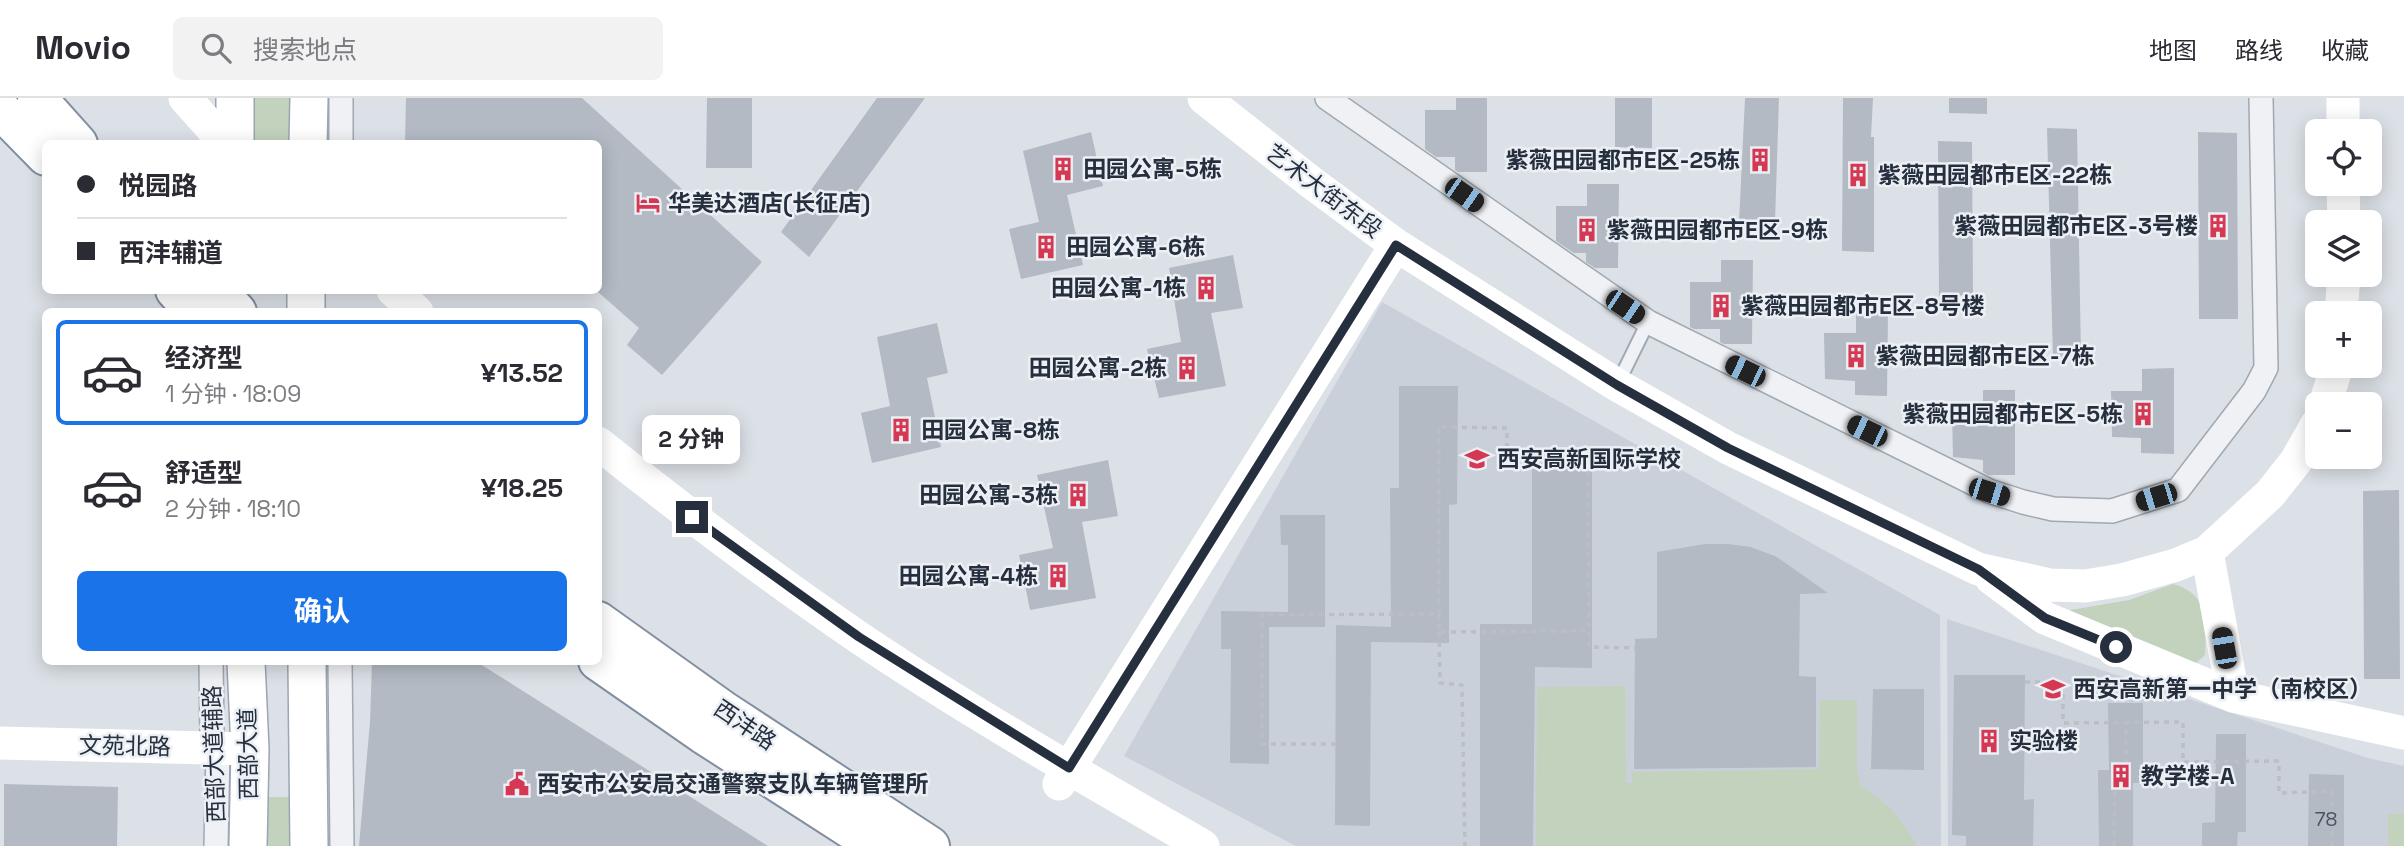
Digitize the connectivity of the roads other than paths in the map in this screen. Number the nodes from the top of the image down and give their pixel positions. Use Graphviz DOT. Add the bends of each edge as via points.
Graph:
graph roads {
  1 [pos="37,98"];
  2 [pos="185,98"];
  3 [pos="235,98"];
  4 [pos="309,98"];
  5 [pos="341,98"];
  6 [pos="1204,98"];
  7 [pos="1327,98"];
  8 [pos="2261,98"];
  9 [pos="2343,98"];
  10 [pos="0,109"];
  11 [pos="2343,119"];
  12 [pos="74,140"];
  13 [pos="222,140"];
  14 [pos="235,140"];
  15 [pos="308,140"];
  16 [pos="341,140"];
  17 [pos="42,152"];
  18 [pos="1396,245"];
  19 [pos="189,294"];
  20 [pos="397,294"];
  21 [pos="424,294"];
  22 [pos="224,304"];
  23 [pos="413,308"];
  24 [pos="440,308"];
  25 [pos="1648,322"];
  26 [pos="1617,385"];
  27 [pos="602,446"];
  28 [pos="2305,446"];
  29 [pos="602,470"];
  30 [pos="2207,552"];
  31 [pos="1978,569"];
  32 [pos="602,624"];
  33 [pos="602,664"];
  34 [pos="212,665"];
  35 [pos="245,665"];
  36 [pos="307,665"];
  37 [pos="340,665"];
  38 [pos="2233,696"];
  39 [pos="0,729"];
  40 [pos="2404,733"];
  41 [pos="232,741"];
  42 [pos="0,743"];
  43 [pos="1064,776"];
  44 [pos="216,846"];
  45 [pos="248,846"];
  46 [pos="309,846"];
  47 [pos="342,846"];
  48 [pos="877,846"];
  49 [pos="930,846"];
  50 [pos="1169,846"];
  51 [pos="1203,846"];
  1 -- 12 [label="highway"];
  2 -- 13 [label="street"];
  3 -- 14 [label="main road"];
  4 -- 15 [label="main road"];
  5 -- 16 [label="street"];
  6 -- 18 [label="street, 艺术大街东段"];
  7 -- 25 [label="street"];
  8 -- 25 [label="street" via="2266,368 2255,391 2178,490 2112,510 2082,511 2053,509 1989,492"];
  9 -- 11 [label="street"];
  10 -- 17 [label="highway"];
  18 -- 26 [label="street, 艺术大街东段"];
  18 -- 43 [label="street"];
  19 -- 22 [label="highway"];
  20 -- 23 [label="street"];
  21 -- 24 [label="street"];
  25 -- 26 [label="lane"];
  26 -- 31 [label="street, 艺术大街东段" via="1728,448"];
  27 -- 43 [label="street" via="756,565"];
  28 -- 30 [label="street" via="2270,494"];
  29 -- 43 [label="street" via="704,551 951,719"];
  30 -- 31 [label="street, 艺术大街东段" via="2133,577 2085,586 2050,585"];
  30 -- 38 [label="street"];
  31 -- 38 [label="street" via="2045,618"];
  32 -- 49 [label="highway, 西沣路" via="723,711"];
  33 -- 48 [label="highway, 西沣路"];
  34 -- 41 [label="street, 西部大道辅路"];
  35 -- 41 [label="main road, 西部大道"];
  36 -- 46 [label="main road"];
  37 -- 47 [label="street"];
  38 -- 40 [label="street"];
  39 -- 41 [label="street, 文苑北路"];
  41 -- 42 [label="street, 文苑北路"];
  41 -- 44 [label="street, 西部大道辅路"];
  41 -- 45 [label="main road, 西部大道"];
  43 -- 50 [label="street"];
  43 -- 51 [label="street"];
}
